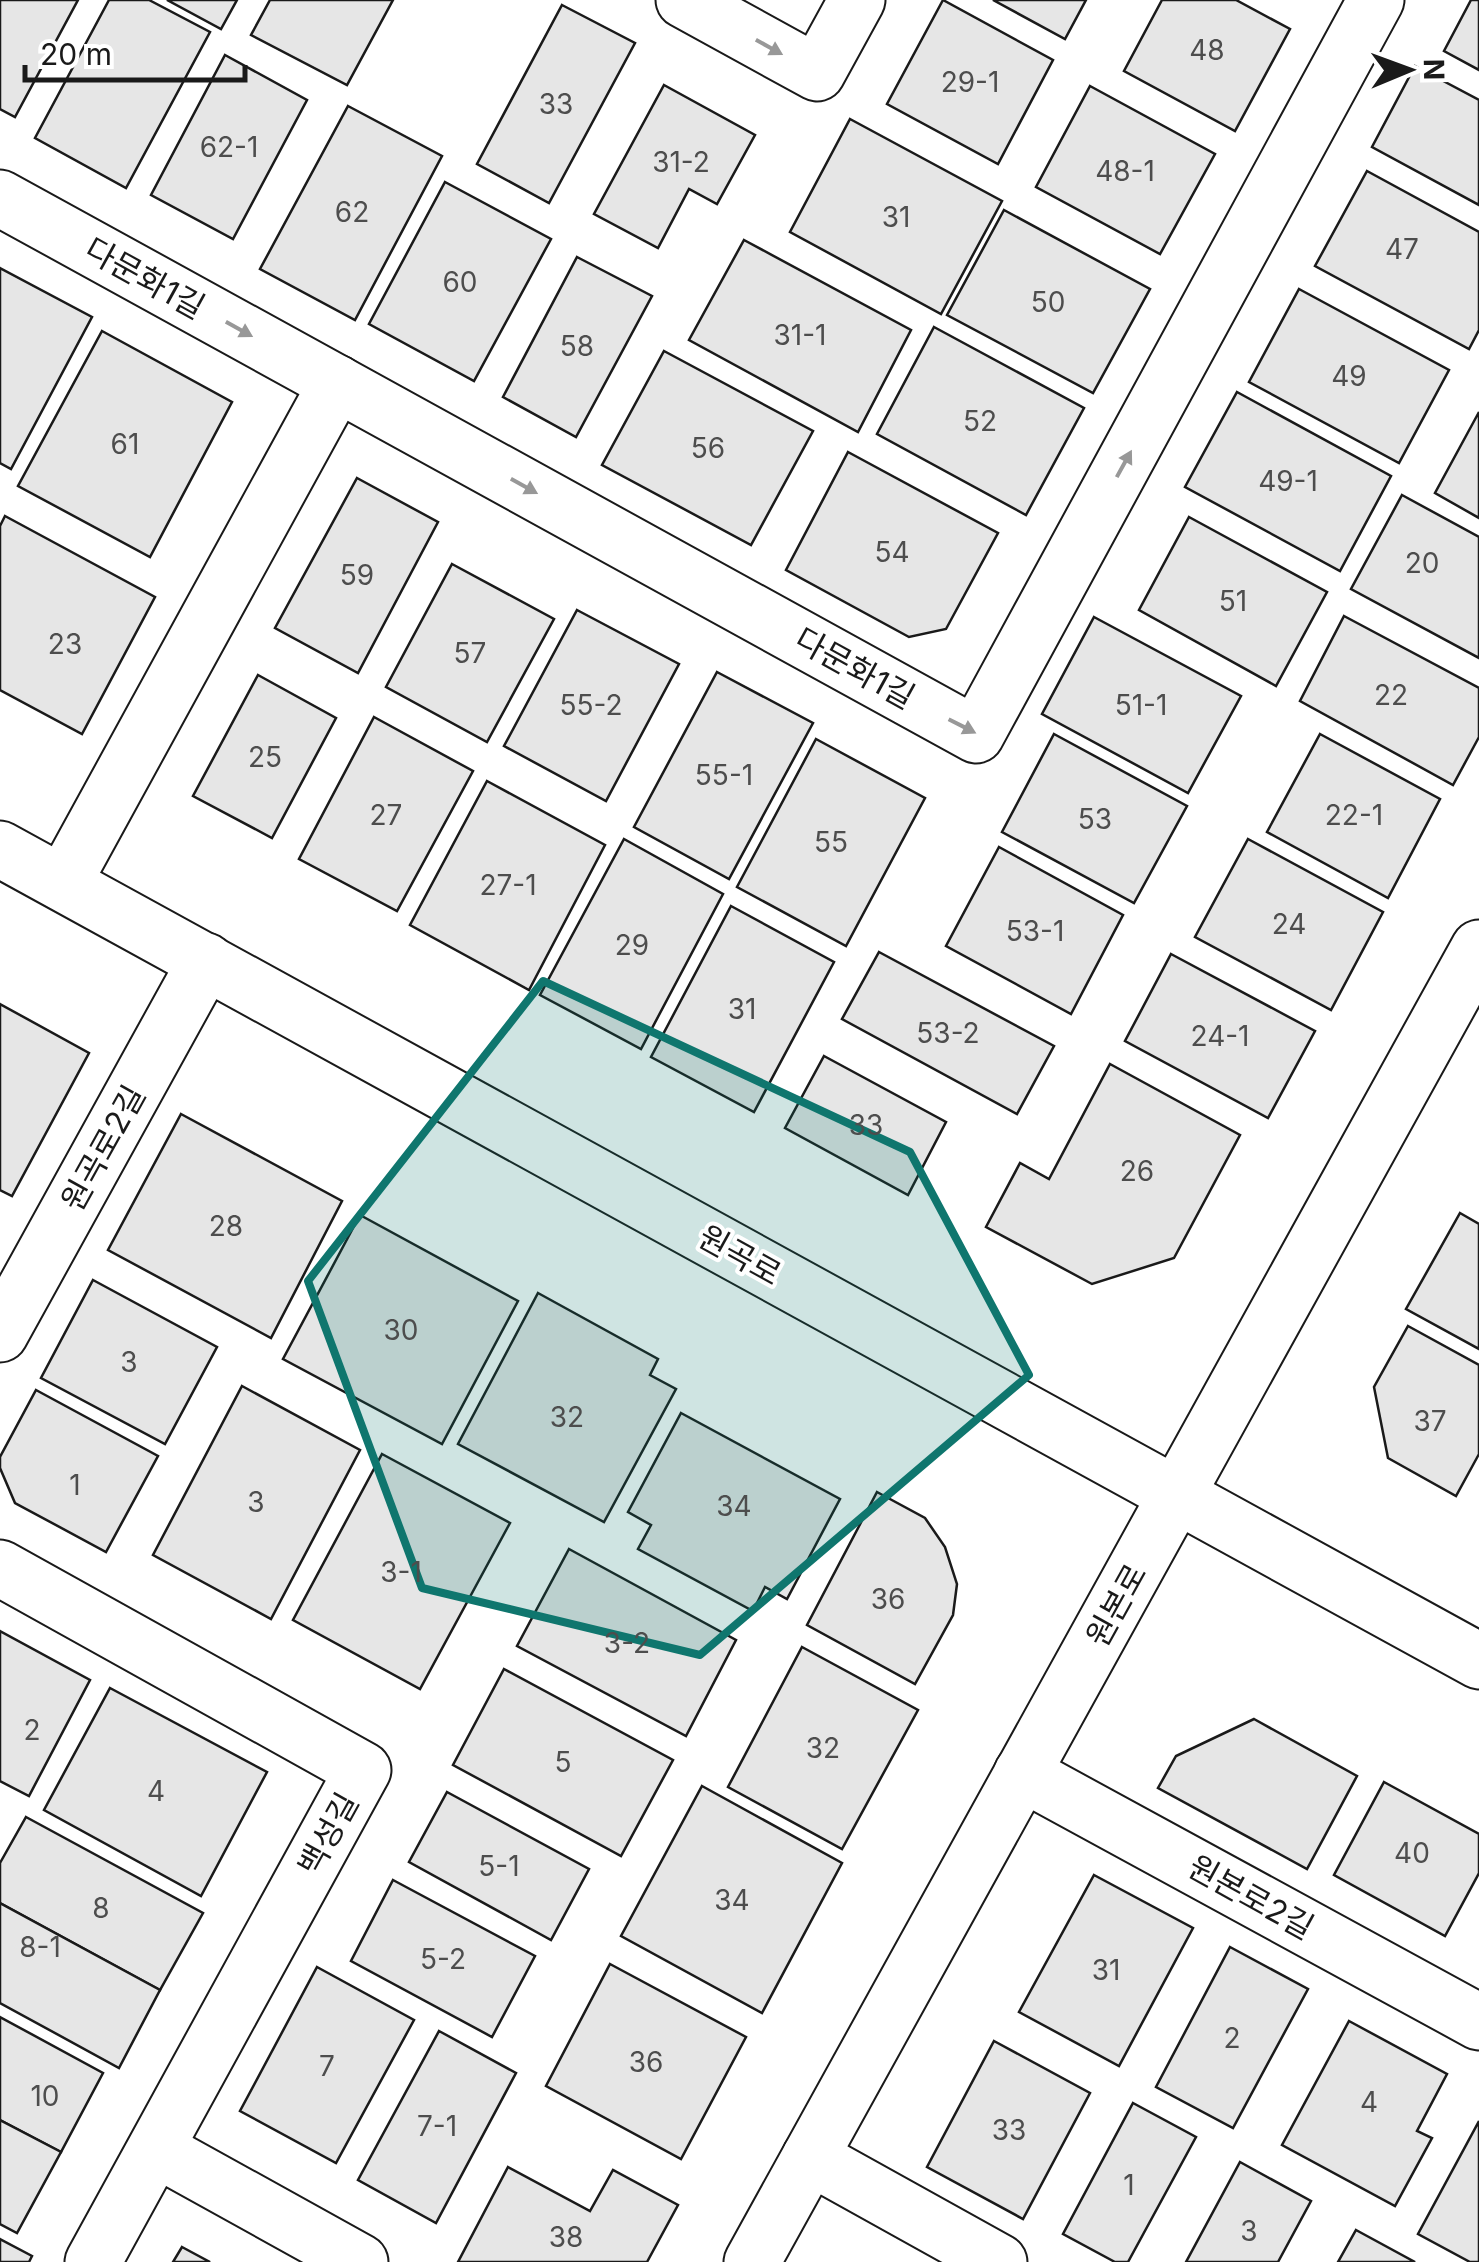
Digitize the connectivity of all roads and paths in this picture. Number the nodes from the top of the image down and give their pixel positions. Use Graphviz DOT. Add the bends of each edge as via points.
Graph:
graph roads {
  1 [pos="684,0"];
  2 [pos="857,0"];
  3 [pos="1376,0"];
  4 [pos="0,198"];
  5 [pos="337,383"];
  6 [pos="0,848"];
  7 [pos="63,883"];
  8 [pos="1479,948"];
  9 [pos="206,961"];
  10 [pos="0,1334"];
  11 [pos="1177,1495"];
  12 [pos="0,1568"];
  13 [pos="1479,1662"];
  14 [pos="1022,1773"];
  15 [pos="1479,2022"];
  16 [pos="156,2149"];
  17 [pos="810,2157"];
  18 [pos="93,2262"];
  19 [pos="360,2262"];
  20 [pos="752,2262"];
  21 [pos="999,2262"];
  1 -- 2 [label="street, one-way" via="817,73"];
  5 -- 3 [label="street, 다문화1길, one-way" via="976,735"];
  4 -- 5 [label="street, 다문화1길, one-way"];
  5 -- 7 [label="street"];
  6 -- 7 [label="street, 원곡로"];
  7 -- 9 [label="street, 원곡로"];
  8 -- 11 [label="street, 원본로"];
  9 -- 10 [label="street, 원곡로2길"];
  9 -- 11 [label="street, 원곡로"];
  11 -- 13 [label="street, 원곡로"];
  11 -- 14 [label="street, 원본로"];
  12 -- 16 [label="street, 백성길" via="364,1770"];
  14 -- 15 [label="street, 원본로2길"];
  14 -- 17 [label="street, 원본로"];
  16 -- 18 [label="street, 백성길"];
  16 -- 19 [label="street"];
  17 -- 20 [label="street, 원본로"];
  17 -- 21 [label="street"];
}
